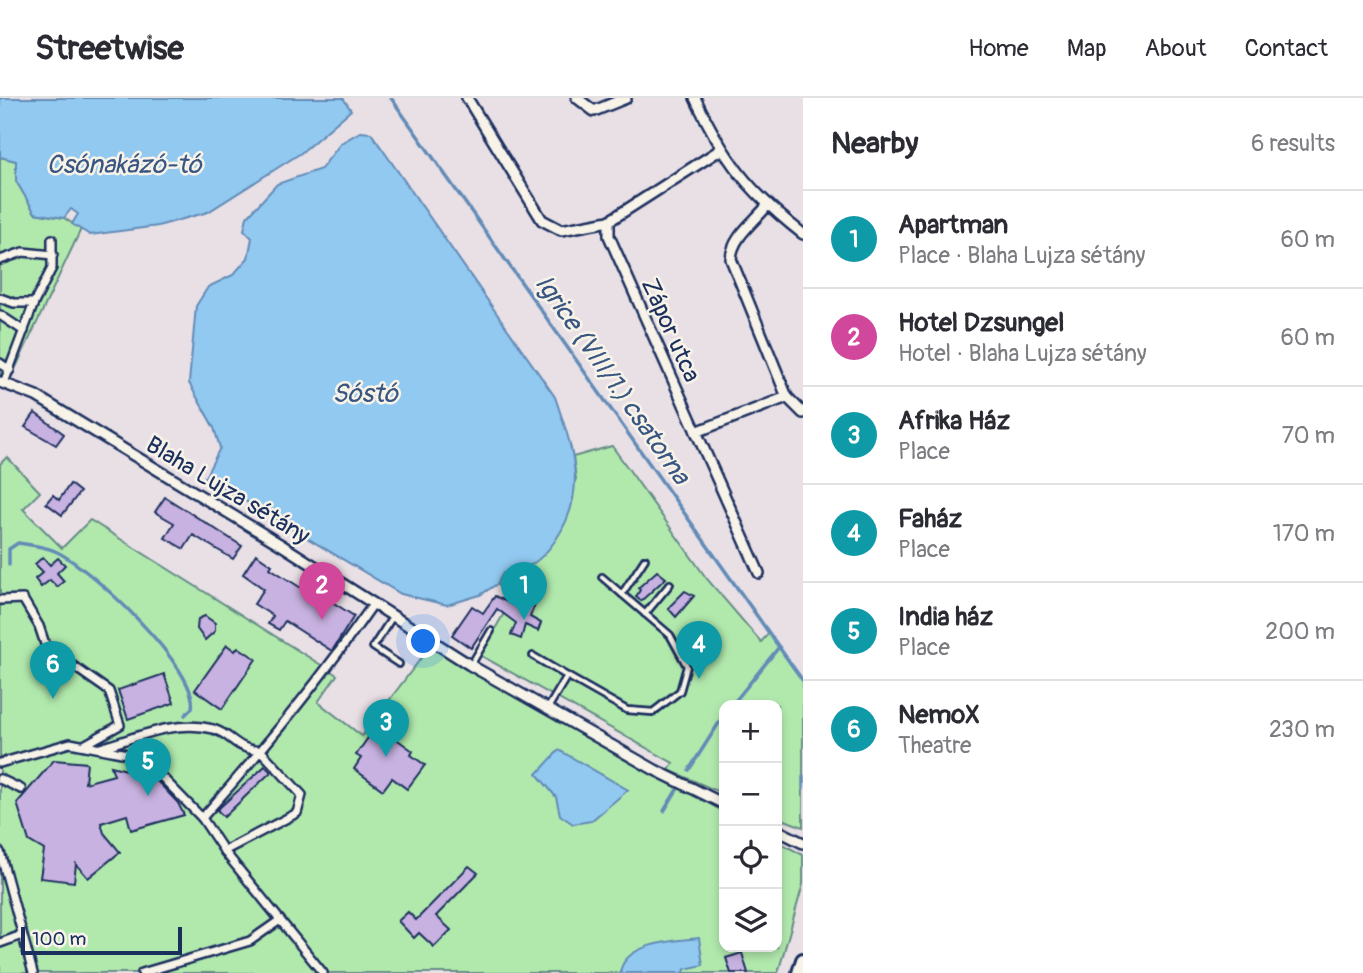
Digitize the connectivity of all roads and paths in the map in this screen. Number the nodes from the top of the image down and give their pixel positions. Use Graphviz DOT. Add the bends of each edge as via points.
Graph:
graph roads {
  1 [pos="467,98"];
  2 [pos="577,98"];
  3 [pos="626,98"];
  4 [pos="696,98"];
  5 [pos="720,150"];
  6 [pos="767,206"];
  7 [pos="609,221"];
  8 [pos="803,234"];
  9 [pos="52,239"];
  10 [pos="53,255"];
  11 [pos="0,260"];
  12 [pos="0,298"];
  13 [pos="14,303"];
  14 [pos="34,303"];
  15 [pos="3,316"];
  16 [pos="24,331"];
  17 [pos="0,363"];
  18 [pos="10,370"];
  19 [pos="2,383"];
  20 [pos="787,397"];
  21 [pos="803,413"];
  22 [pos="696,432"];
  23 [pos="645,559"];
  24 [pos="760,573"];
  25 [pos="602,577"];
  26 [pos="670,584"];
  27 [pos="622,593"];
  28 [pos="1,598"];
  29 [pos="374,603"];
  30 [pos="645,614"];
  31 [pos="393,615"];
  32 [pos="491,631"];
  33 [pos="533,656"];
  34 [pos="399,664"];
  35 [pos="471,665"];
  36 [pos="567,676"];
  37 [pos="548,709"];
  38 [pos="84,745"];
  39 [pos="99,748"];
  40 [pos="261,751"];
  41 [pos="0,763"];
  42 [pos="0,779"];
  43 [pos="21,789"];
  44 [pos="719,802"];
  45 [pos="202,818"];
  46 [pos="782,832"];
  47 [pos="803,843"];
  48 [pos="224,851"];
  49 [pos="0,852"];
  50 [pos="280,920"];
  51 [pos="23,935"];
  52 [pos="0,943"];
  53 [pos="803,960"];
  54 [pos="33,973"];
  55 [pos="142,973"];
  56 [pos="323,973"];
  57 [pos="799,973"];
  1 -- 7 [label="street" via="542,220 561,230"];
  2 -- 3 [label="street" via="594,111"];
  4 -- 5 [label="street"];
  5 -- 6 [label="street"];
  5 -- 7 [label="street"];
  6 -- 8 [label="street"];
  6 -- 20 [label="street" via="738,238 731,259"];
  7 -- 22 [label="street, Zápor utca" via="609,236"];
  9 -- 10 [label="street"];
  10 -- 11 [label="street" via="23,252"];
  10 -- 14 [label="street" via="52,268"];
  12 -- 13 [label="street"];
  13 -- 14 [label="street"];
  13 -- 15 [label="street"];
  14 -- 16 [label="street"];
  15 -- 16 [label="street"];
  16 -- 18 [label="street"];
  17 -- 18 [label="street"];
  18 -- 19 [label="street"];
  19 -- 29 [label="street, Blaha Lujza sétány" via="36,396"];
  20 -- 21 [label="street"];
  20 -- 22 [label="street"];
  22 -- 24 [label="street, Zápor utca"];
  23 -- 27 [label="lane"];
  25 -- 27 [label="lane"];
  26 -- 30 [label="lane"];
  27 -- 30 [label="lane"];
  28 -- 38 [label="street" via="23,599 40,626 46,647 109,691 120,725"];
  29 -- 31 [label="street, Blaha Lujza sétány"];
  29 -- 40 [label="street"];
  30 -- 36 [label="lane" via="670,635 687,666 680,691 653,712 627,710"];
  31 -- 34 [label="lane" via="373,647"];
  31 -- 35 [label="street, Blaha Lujza sétány"];
  32 -- 35 [label="lane"];
  33 -- 36 [label="lane"];
  35 -- 37 [label="street, Blaha Lujza sétány"];
  36 -- 37 [label="lane"];
  37 -- 44 [label="street, Blaha Lujza sétány"];
  38 -- 39 [label="street"];
  38 -- 41 [label="street" via="70,743"];
  39 -- 40 [label="street" via="183,725 215,729 245,750"];
  39 -- 45 [label="street" via="127,754 153,768"];
  40 -- 45 [label="street"];
  40 -- 48 [label="street" via="302,795 297,813"];
  42 -- 43 [label="street"];
  45 -- 48 [label="street"];
  46 -- 47 [label="street"];
  48 -- 50 [label="street"];
  49 -- 51 [label="street"];
  50 -- 55 [label="street" via="250,940"];
  50 -- 56 [label="street"];
  51 -- 52 [label="street"];
  51 -- 54 [label="street"];
  53 -- 57 [label="main road"];
}
